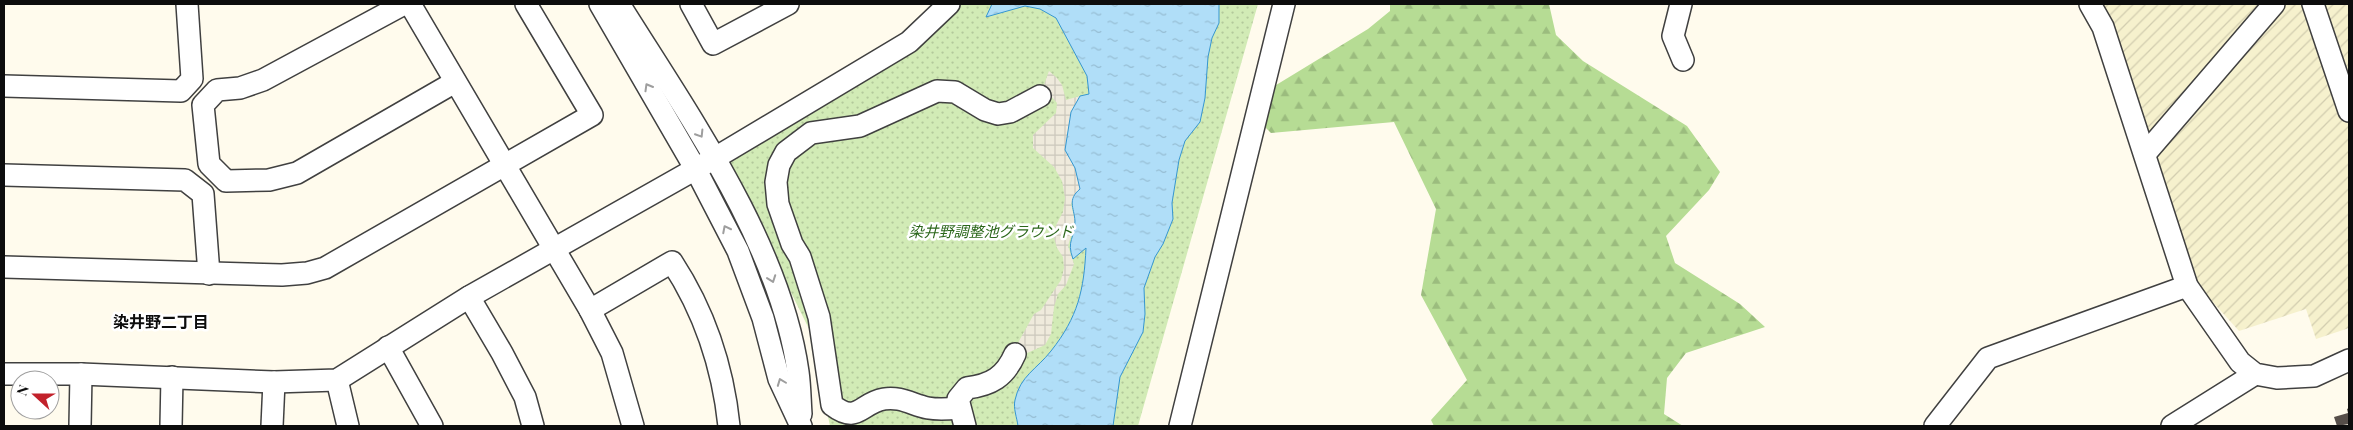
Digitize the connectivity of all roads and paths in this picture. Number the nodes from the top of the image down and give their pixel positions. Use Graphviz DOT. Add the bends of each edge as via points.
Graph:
graph roads {
  1 [pos="187,4"];
  2 [pos="404,4"];
  3 [pos="410,4"];
  4 [pos="526,4"];
  5 [pos="600,4"];
  6 [pos="619,4"];
  7 [pos="691,4"];
  8 [pos="788,4"];
  9 [pos="949,4"];
  10 [pos="1284,4"];
  11 [pos="1681,4"];
  12 [pos="2090,4"];
  13 [pos="2274,4"];
  14 [pos="2313,4"];
  15 [pos="1683,60"];
  16 [pos="455,82"];
  17 [pos="4,86"];
  18 [pos="1040,96"];
  19 [pos="2349,111"];
  20 [pos="2145,154"];
  21 [pos="715,158"];
  22 [pos="505,166"];
  23 [pos="695,168"];
  24 [pos="4,175"];
  25 [pos="554,249"];
  26 [pos="4,267"];
  27 [pos="209,274"];
  28 [pos="2187,286"];
  29 [pos="469,297"];
  30 [pos="590,310"];
  31 [pos="388,347"];
  32 [pos="1015,354"];
  33 [pos="2349,360"];
  34 [pos="4,374"];
  35 [pos="81,374"];
  36 [pos="2255,374"];
  37 [pos="172,377"];
  38 [pos="337,380"];
  39 [pos="274,382"];
  40 [pos="962,417"];
  41 [pos="80,426"];
  42 [pos="171,426"];
  43 [pos="272,426"];
  44 [pos="348,426"];
  45 [pos="432,426"];
  46 [pos="533,426"];
  47 [pos="633,426"];
  48 [pos="729,426"];
  49 [pos="801,426"];
  50 [pos="1180,426"];
  51 [pos="1935,426"];
  52 [pos="2172,426"];
  1 -- 17 [label="street" via="192,78 181,91"];
  2 -- 16 [label="street" via="263,80 240,88 216,90 203,105 208,164 226,181 269,180 298,173"];
  3 -- 16 [label="street"];
  4 -- 22 [label="street" via="592,115"];
  23 -- 5 [label="street, one-way"];
  6 -- 21 [label="street, one-way"];
  7 -- 8 [label="street" via="713,44"];
  9 -- 21 [label="street" via="909,42"];
  10 -- 50 [label="street"];
  11 -- 15 [label="street" via="1673,36"];
  12 -- 20 [label="street" via="2103,26"];
  13 -- 20 [label="street"];
  14 -- 19 [label="street"];
  16 -- 22 [label="street"];
  18 -- 40 [label="street" via="1010,112 998,114 955,92 937,91 860,126 811,133 786,152 779,165 776,182 778,204 792,244 800,256 819,317 832,404 842,412 856,414 874,401 900,399"];
  20 -- 28 [label="street"];
  21 -- 23 [label="street"];
  21 -- 49 [label="street, one-way" via="758,241 785,314 798,372"];
  22 -- 25 [label="street"];
  22 -- 27 [label="street" via="325,268 282,275"];
  23 -- 25 [label="street"];
  49 -- 23 [label="street, one-way" via="779,379 763,318 738,251"];
  24 -- 27 [label="street" via="186,180 203,194"];
  25 -- 29 [label="street"];
  25 -- 30 [label="street"];
  26 -- 27 [label="street"];
  28 -- 36 [label="street" via="2240,362"];
  28 -- 51 [label="street" via="1988,358"];
  29 -- 31 [label="street"];
  29 -- 46 [label="street" via="525,397"];
  30 -- 47 [label="street" via="612,353"];
  30 -- 48 [label="street" via="672,262 688,286 713,348"];
  31 -- 38 [label="street"];
  31 -- 45 [label="street"];
  32 -- 40 [label="street" via="1009,368 998,379 967,388 958,399"];
  33 -- 36 [label="street" via="2314,376 2277,378"];
  34 -- 35 [label="street"];
  35 -- 37 [label="street"];
  35 -- 41 [label="street"];
  36 -- 52 [label="street"];
  37 -- 39 [label="street"];
  37 -- 42 [label="street"];
  38 -- 39 [label="street"];
  38 -- 44 [label="street"];
  39 -- 43 [label="street"];
}
